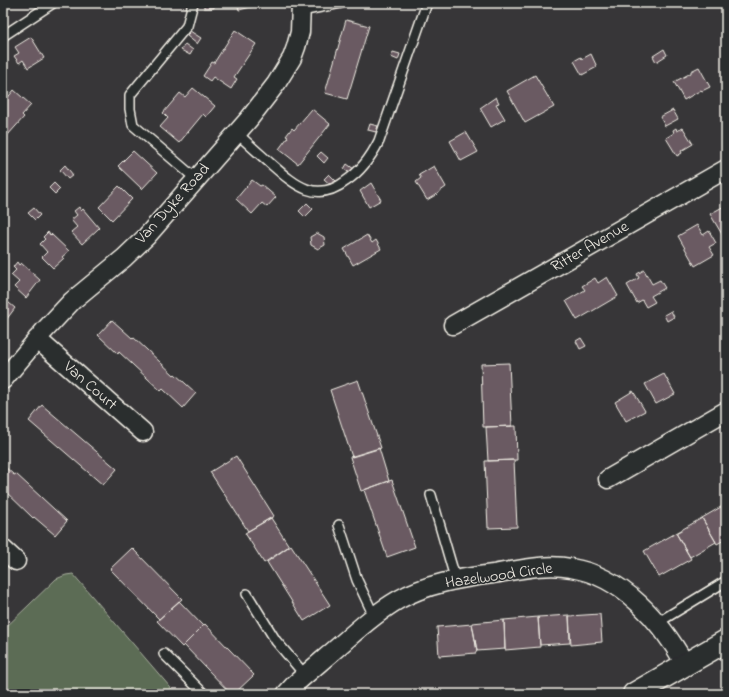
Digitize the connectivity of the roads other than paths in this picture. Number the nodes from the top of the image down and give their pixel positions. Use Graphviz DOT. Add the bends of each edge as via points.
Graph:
graph roads {
  1 [pos="53,3"];
  2 [pos="192,3"];
  3 [pos="341,3"];
  4 [pos="427,3"];
  5 [pos="301,7"];
  6 [pos="3,36"];
  7 [pos="237,134"];
  8 [pos="726,169"];
  9 [pos="196,179"];
  10 [pos="453,325"];
  11 [pos="37,339"];
  12 [pos="3,380"];
  13 [pos="726,411"];
  14 [pos="143,432"];
  15 [pos="608,479"];
  16 [pos="431,495"];
  17 [pos="339,525"];
  18 [pos="456,581"];
  19 [pos="726,581"];
  20 [pos="247,594"];
  21 [pos="374,616"];
  22 [pos="657,623"];
  23 [pos="726,642"];
  24 [pos="164,654"];
  25 [pos="685,664"];
  26 [pos="305,675"];
  27 [pos="204,694"];
  28 [pos="286,694"];
  29 [pos="634,694"];
  1 -- 6 [label="lane"];
  2 -- 9 [label="lane" via="187,26 130,95 133,125"];
  3 -- 5 [label="lane"];
  4 -- 7 [label="lane" via="379,141 361,169 339,187 318,192 304,189 291,182"];
  5 -- 7 [label="street, Van Dyke Road" via="300,32 292,58 276,84"];
  7 -- 9 [label="street, Van Dyke Road"];
  8 -- 10 [label="street, Ritter Avenue"];
  9 -- 11 [label="street, Van Dyke Road" via="130,253 72,301"];
  11 -- 12 [label="street, Van Dyke Road"];
  11 -- 14 [label="street, Van Court"];
  13 -- 15 [label="street"];
  16 -- 18 [label="lane"];
  17 -- 21 [label="lane" via="357,580"];
  18 -- 21 [label="street, Hazelwood Circle" via="409,594"];
  18 -- 22 [label="street, Hazelwood Circle" via="544,567 571,568 595,574 612,584 648,611"];
  19 -- 22 [label="lane"];
  20 -- 26 [label="lane" via="276,641"];
  21 -- 26 [label="street, Hazelwood Circle"];
  22 -- 25 [label="street, Hazelwood Circle"];
  23 -- 25 [label="street"];
  24 -- 27 [label="lane"];
  25 -- 29 [label="street"];
  26 -- 28 [label="street, Hazelwood Circle"];
}
